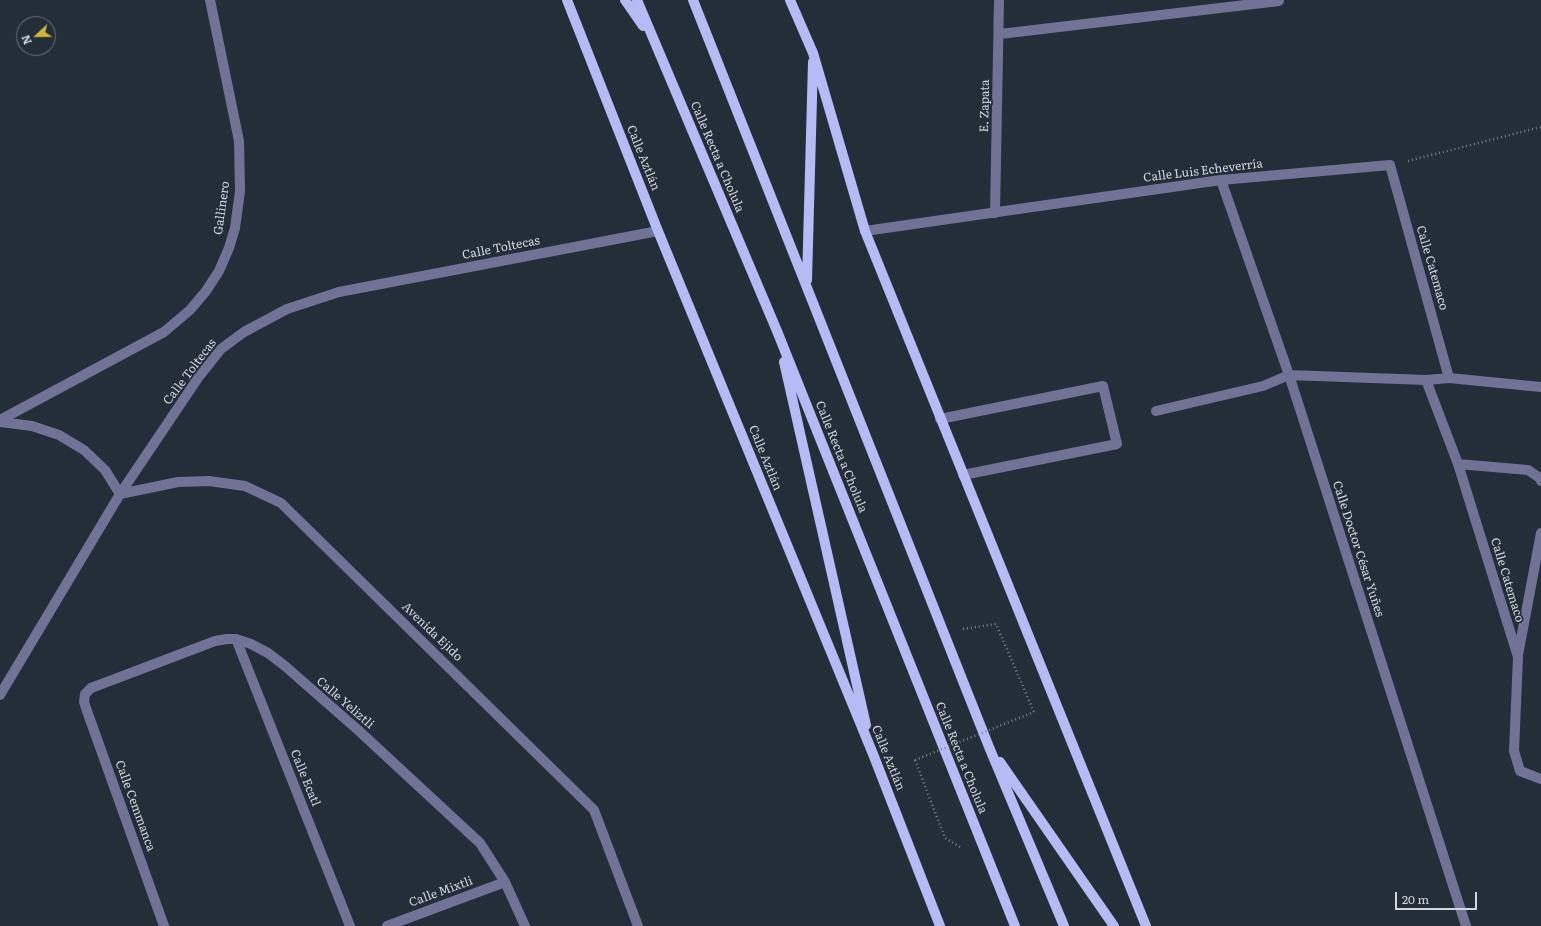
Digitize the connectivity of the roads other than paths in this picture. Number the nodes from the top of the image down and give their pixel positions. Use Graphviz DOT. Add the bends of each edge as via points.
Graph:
graph roads {
  1 [pos="210,0"];
  2 [pos="567,0"];
  3 [pos="624,0"];
  4 [pos="637,0"];
  5 [pos="693,0"];
  6 [pos="790,0"];
  7 [pos="1000,0"];
  8 [pos="1279,1"];
  9 [pos="1000,34"];
  10 [pos="654,40"];
  11 [pos="813,53"];
  12 [pos="1390,166"];
  13 [pos="1222,180"];
  14 [pos="995,213"];
  15 [pos="658,231"];
  16 [pos="865,231"];
  17 [pos="807,284"];
  18 [pos="777,331"];
  19 [pos="1288,375"];
  20 [pos="1449,378"];
  21 [pos="1426,380"];
  22 [pos="1541,387"];
  23 [pos="1156,412"];
  24 [pos="940,419"];
  25 [pos="0,421"];
  26 [pos="1458,464"];
  27 [pos="963,475"];
  28 [pos="1541,481"];
  29 [pos="120,494"];
  30 [pos="1541,533"];
  31 [pos="236,639"];
  32 [pos="1518,657"];
  33 [pos="85,694"];
  34 [pos="0,695"];
  35 [pos="989,746"];
  36 [pos="873,754"];
  37 [pos="1541,779"];
  38 [pos="505,882"];
  39 [pos="164,926"];
  40 [pos="350,926"];
  41 [pos="387,926"];
  42 [pos="525,926"];
  43 [pos="638,926"];
  44 [pos="940,926"];
  45 [pos="1015,926"];
  46 [pos="1064,926"];
  47 [pos="1114,926"];
  48 [pos="1146,926"];
  49 [pos="1466,926"];
  1 -- 25 [label="street, Gallinero" via="239,141 240,191 235,228 219,271 190,310 164,332"];
  2 -- 15 [label="main road, Calle Aztlán"];
  3 -- 10 [label="main road"];
  4 -- 10 [label="main road, Calle Recta a Cholula"];
  5 -- 17 [label="main road"];
  6 -- 11 [label="main road"];
  7 -- 9 [label="street, E. Zapata"];
  8 -- 9 [label="street"];
  9 -- 14 [label="street, E. Zapata"];
  10 -- 18 [label="main road, Calle Recta a Cholula"];
  11 -- 16 [label="main road"];
  11 -- 17 [label="main road"];
  12 -- 13 [label="street, Calle Luis Echeverría"];
  12 -- 20 [label="street, Calle Catemaco"];
  13 -- 14 [label="street, Calle Luis Echeverría"];
  13 -- 19 [label="street, Calle Doctor César Yuñes"];
  14 -- 16 [label="street, Calle Luis Echeverría"];
  15 -- 29 [label="street, Calle Toltecas" via="339,292 288,310 244,332 221,349 198,378"];
  15 -- 36 [label="main road, Calle Aztlán"];
  16 -- 24 [label="main road"];
  17 -- 35 [label="main road"];
  18 -- 36 [label="main road"];
  18 -- 45 [label="main road, Calle Recta a Cholula"];
  19 -- 21 [label="street"];
  19 -- 23 [label="street" via="1263,386"];
  19 -- 49 [label="street, Calle Doctor César Yuñes"];
  20 -- 21 [label="street"];
  20 -- 22 [label="street"];
  21 -- 26 [label="street, Calle Catemaco"];
  24 -- 27 [label="main road"];
  24 -- 27 [label="street" via="1103,386 1118,444"];
  25 -- 29 [label="street" via="32,426 60,435 100,464"];
  26 -- 28 [label="street" via="1528,470"];
  26 -- 32 [label="street, Calle Catemaco"];
  27 -- 48 [label="main road"];
  29 -- 34 [label="street, Calle Toltecas"];
  29 -- 43 [label="street, Avenida Ejido" via="178,482 209,481 245,486 281,503 594,810"];
  30 -- 32 [label="street, Calle Catemaco"];
  31 -- 33 [label="street, Calle Yeliztli" via="215,642 98,685"];
  31 -- 38 [label="street, Calle Yeliztli" via="268,653 358,730 480,843"];
  31 -- 40 [label="street, Calle Ecatl"];
  32 -- 37 [label="street, Calle Catemaco" via="1514,751 1520,771"];
  33 -- 39 [label="street, Calle Cemmanca" via="87,711"];
  35 -- 46 [label="main road"];
  35 -- 47 [label="main road"];
  36 -- 44 [label="main road, Calle Aztlán"];
  38 -- 41 [label="street, Calle Mixtli"];
  38 -- 42 [label="street, Calle Yeliztli"];
}
